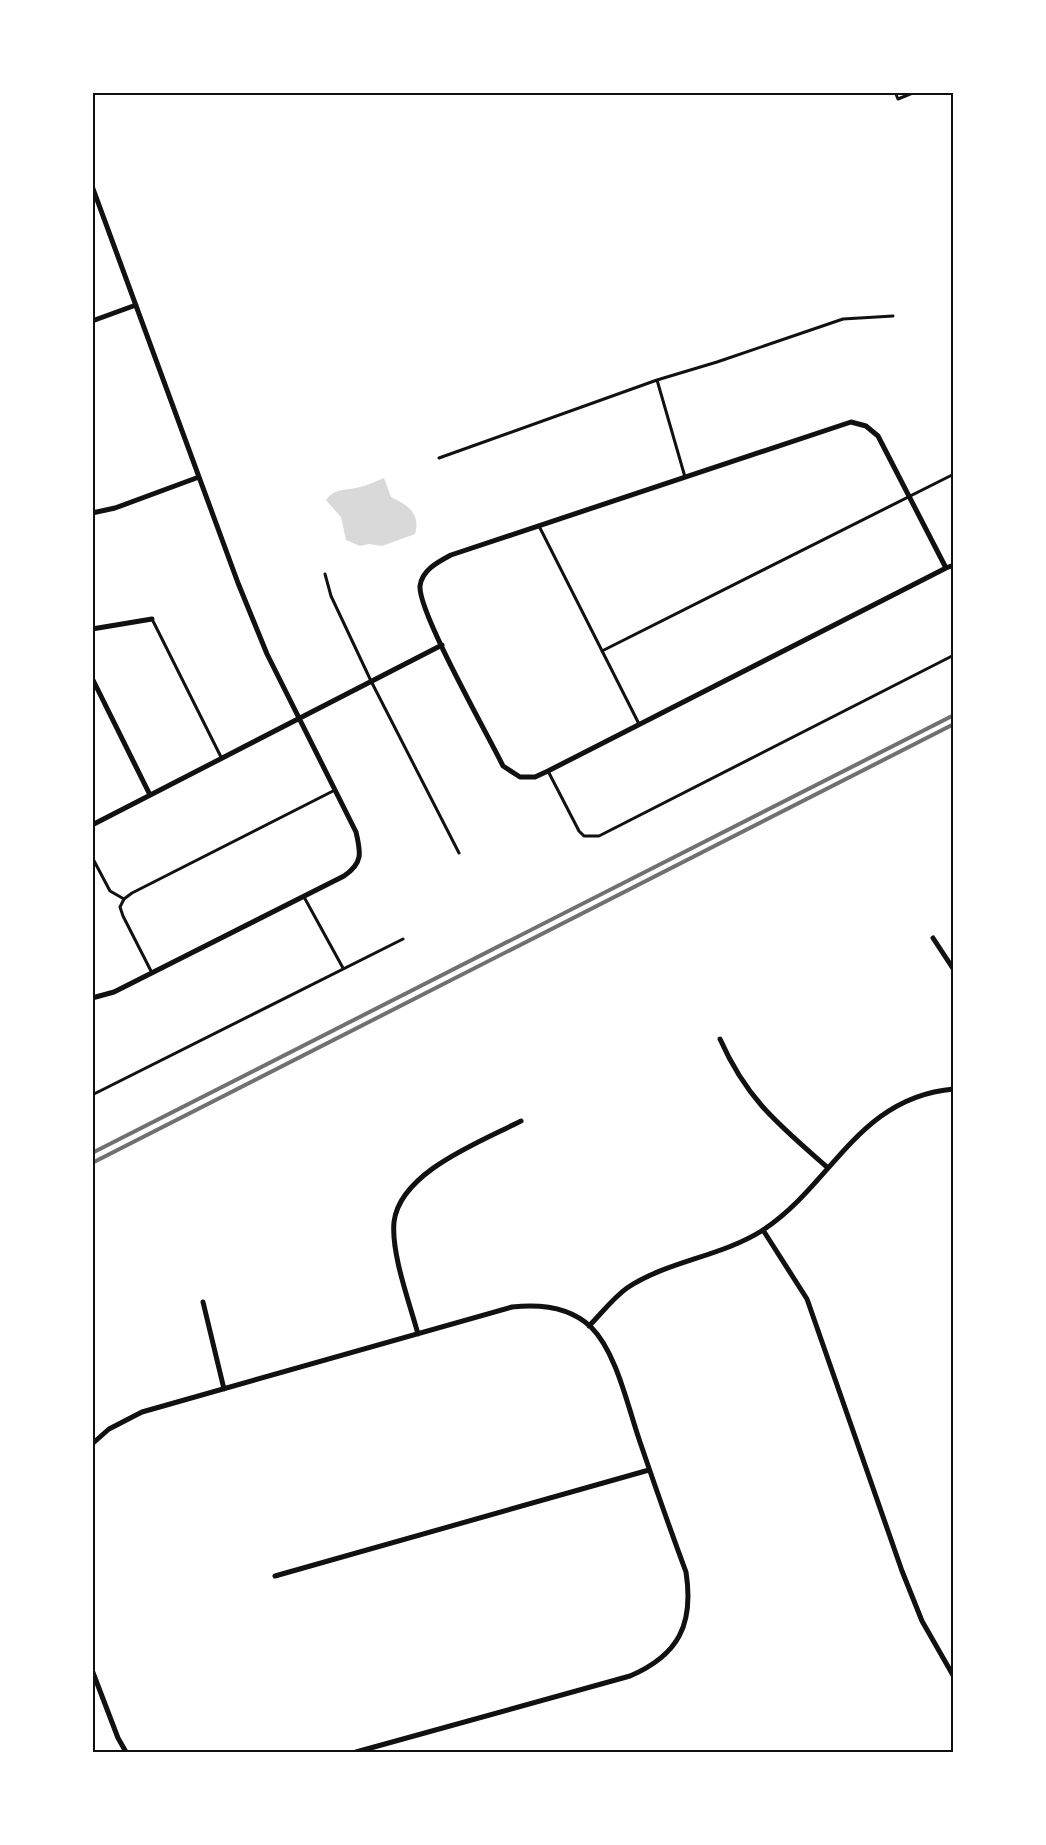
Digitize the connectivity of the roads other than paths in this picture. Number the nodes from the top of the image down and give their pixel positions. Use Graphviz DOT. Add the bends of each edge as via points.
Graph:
graph roads {
  1 [pos="895,92"];
  2 [pos="915,92"];
  3 [pos="92,186"];
  4 [pos="136,305"];
  5 [pos="892,316"];
  6 [pos="92,322"];
  7 [pos="657,380"];
  8 [pos="439,458"];
  9 [pos="954,474"];
  10 [pos="199,477"];
  11 [pos="686,477"];
  12 [pos="911,496"];
  13 [pos="92,513"];
  14 [pos="539,526"];
  15 [pos="954,564"];
  16 [pos="946,568"];
  17 [pos="324,574"];
  18 [pos="152,619"];
  19 [pos="92,630"];
  20 [pos="442,645"];
  21 [pos="602,652"];
  22 [pos="954,655"];
  23 [pos="92,678"];
  24 [pos="371,681"];
  25 [pos="298,718"];
  26 [pos="639,724"];
  27 [pos="222,759"];
  28 [pos="548,771"];
  29 [pos="336,789"];
  30 [pos="150,795"];
  31 [pos="92,825"];
  32 [pos="459,853"];
  33 [pos="92,857"];
  34 [pos="304,897"];
  35 [pos="124,899"];
  36 [pos="933,938"];
  37 [pos="403,939"];
  38 [pos="344,968"];
  39 [pos="954,970"];
  40 [pos="152,973"];
  41 [pos="92,998"];
  42 [pos="720,1039"];
  43 [pos="954,1088"];
  44 [pos="92,1096"];
  45 [pos="521,1121"];
  46 [pos="828,1168"];
  47 [pos="763,1230"];
  48 [pos="203,1302"];
  49 [pos="589,1326"];
  50 [pos="418,1334"];
  51 [pos="224,1390"];
  52 [pos="92,1444"];
  53 [pos="649,1470"];
  54 [pos="275,1576"];
  55 [pos="92,1670"];
  56 [pos="954,1677"];
  57 [pos="126,1752"];
  58 [pos="356,1752"];
  1 -- 2 [label="lane" via="898,99"];
  3 -- 4 [label="street"];
  4 -- 6 [label="street"];
  4 -- 10 [label="street"];
  5 -- 7 [label="lane" via="843,319"];
  7 -- 8 [label="lane"];
  7 -- 11 [label="lane"];
  9 -- 12 [label="lane"];
  10 -- 13 [label="street" via="115,508"];
  10 -- 25 [label="street" via="238,583"];
  11 -- 12 [label="street" via="851,422 874,430"];
  11 -- 14 [label="street"];
  12 -- 16 [label="street"];
  12 -- 21 [label="lane"];
  14 -- 20 [label="street" via="451,555 431,567 422,579 420,598"];
  14 -- 21 [label="lane"];
  15 -- 16 [label="street"];
  16 -- 26 [label="street"];
  17 -- 24 [label="lane"];
  18 -- 19 [label="street"];
  18 -- 27 [label="lane"];
  20 -- 24 [label="street"];
  20 -- 28 [label="street" via="503,766 520,777 535,777"];
  21 -- 26 [label="lane"];
  22 -- 28 [label="lane" via="600,836 584,836 579,831"];
  23 -- 30 [label="street"];
  24 -- 25 [label="street"];
  24 -- 32 [label="lane"];
  25 -- 27 [label="street"];
  25 -- 29 [label="street"];
  26 -- 28 [label="street"];
  27 -- 30 [label="street"];
  29 -- 34 [label="street" via="356,832 360,854 357,865 344,876"];
  29 -- 35 [label="lane"];
  30 -- 31 [label="street"];
  33 -- 35 [label="lane" via="110,891"];
  34 -- 38 [label="lane"];
  34 -- 40 [label="street"];
  35 -- 40 [label="lane" via="120,907 123,916"];
  36 -- 39 [label="street"];
  37 -- 38 [label="lane"];
  38 -- 44 [label="lane"];
  40 -- 41 [label="street" via="114,992"];
  42 -- 46 [label="street" via="750,1094 770,1117"];
  43 -- 46 [label="street" via="938,1090 890,1110 849,1142"];
  45 -- 50 [label="street" via="434,1166 408,1189 394,1222 397,1257"];
  46 -- 47 [label="street" via="787,1212"];
  47 -- 49 [label="street" via="724,1249 638,1282 626,1289"];
  47 -- 56 [label="street" via="807,1299 902,1570 922,1621"];
  48 -- 51 [label="street"];
  49 -- 50 [label="street" via="562,1311 528,1305"];
  49 -- 53 [label="street" via="606,1348"];
  50 -- 51 [label="street"];
  51 -- 52 [label="street" via="142,1412 109,1429"];
  53 -- 54 [label="street"];
  53 -- 58 [label="street" via="686,1572 689,1606 679,1638 658,1662 630,1676"];
  55 -- 57 [label="street"];
}
